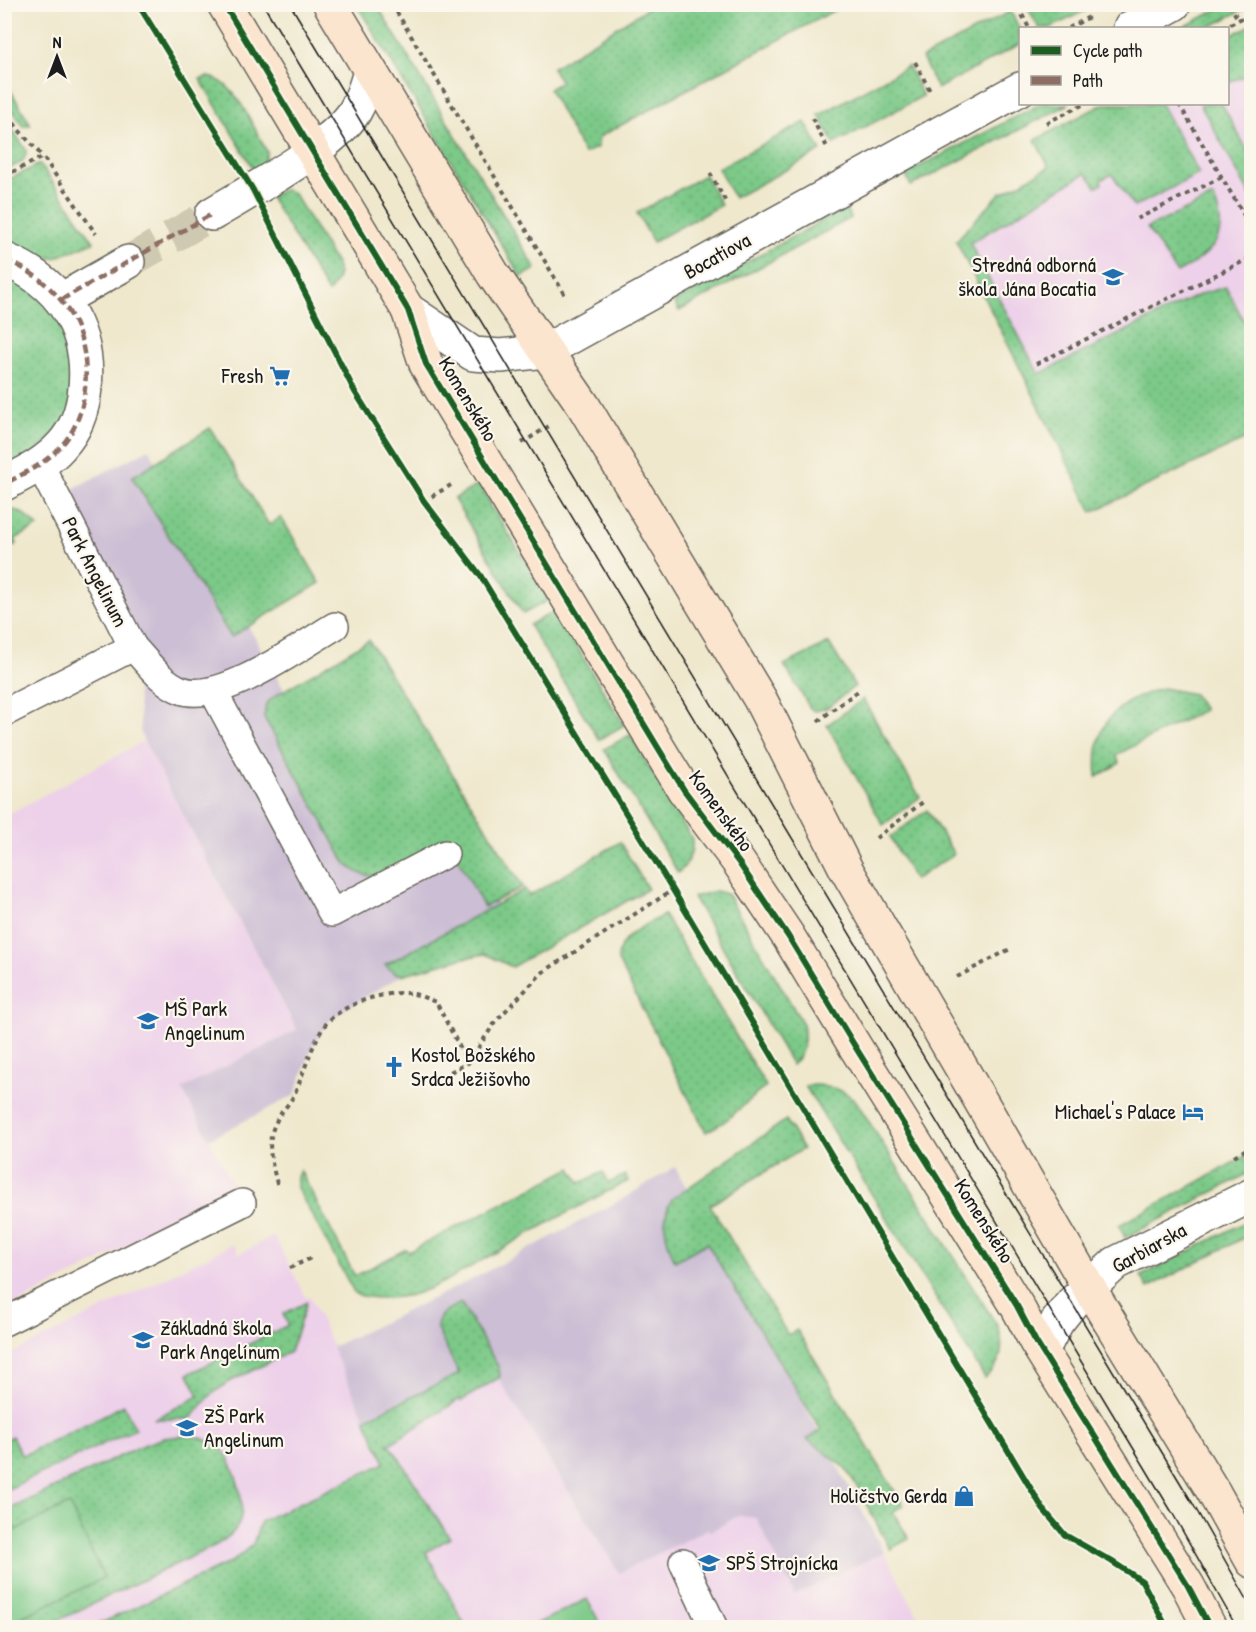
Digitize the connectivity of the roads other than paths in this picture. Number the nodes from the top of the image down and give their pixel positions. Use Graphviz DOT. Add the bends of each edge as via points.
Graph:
graph roads {
  1 [pos="224,4"];
  2 [pos="330,4"];
  3 [pos="1174,4"];
  4 [pos="1132,27"];
  5 [pos="370,72"];
  6 [pos="1019,90"];
  7 [pos="312,150"];
  8 [pos="212,214"];
  9 [pos="4,259"];
  10 [pos="123,264"];
  11 [pos="61,300"];
  12 [pos="408,310"];
  13 [pos="544,351"];
  14 [pos="40,465"];
  15 [pos="4,484"];
  16 [pos="335,626"];
  17 [pos="134,646"];
  18 [pos="213,691"];
  19 [pos="4,713"];
  20 [pos="445,854"];
  21 [pos="1251,1195"];
  22 [pos="242,1203"];
  23 [pos="1088,1286"];
  24 [pos="4,1322"];
  25 [pos="1042,1351"];
  26 [pos="1251,1561"];
  27 [pos="682,1562"];
  28 [pos="714,1628"];
  29 [pos="1210,1628"];
  1 -- 7 [label="street, Komenského"];
  2 -- 5 [label="street"];
  3 -- 4 [label="street"];
  5 -- 7 [label="street" via="354,112 339,130"];
  5 -- 13 [label="street"];
  6 -- 13 [label="street, Bocatiova"];
  7 -- 8 [label="street"];
  7 -- 12 [label="street, Komenského"];
  9 -- 11 [label="street" via="35,273"];
  10 -- 11 [label="street"];
  11 -- 14 [label="street" via="84,345 84,393 71,433"];
  12 -- 13 [label="street, Bocatiova" via="473,354 501,356"];
  12 -- 25 [label="street, Komenského" via="426,364 668,764 788,936"];
  13 -- 23 [label="street" via="583,405 760,699 846,869"];
  14 -- 15 [label="street"];
  14 -- 17 [label="lane, Park Angelinum"];
  16 -- 18 [label="lane" via="249,677"];
  17 -- 18 [label="lane" via="162,677 181,690 200,694"];
  17 -- 19 [label="lane, Park Angelinum"];
  18 -- 20 [label="lane" via="332,913"];
  21 -- 23 [label="street, Garbiarska" via="1116,1263"];
  22 -- 24 [label="lane"];
  23 -- 25 [label="street, Garbiarska" via="1057,1322"];
  23 -- 26 [label="street" via="1213,1491"];
  25 -- 29 [label="street, Komenského"];
  27 -- 28 [label="lane"];
}
